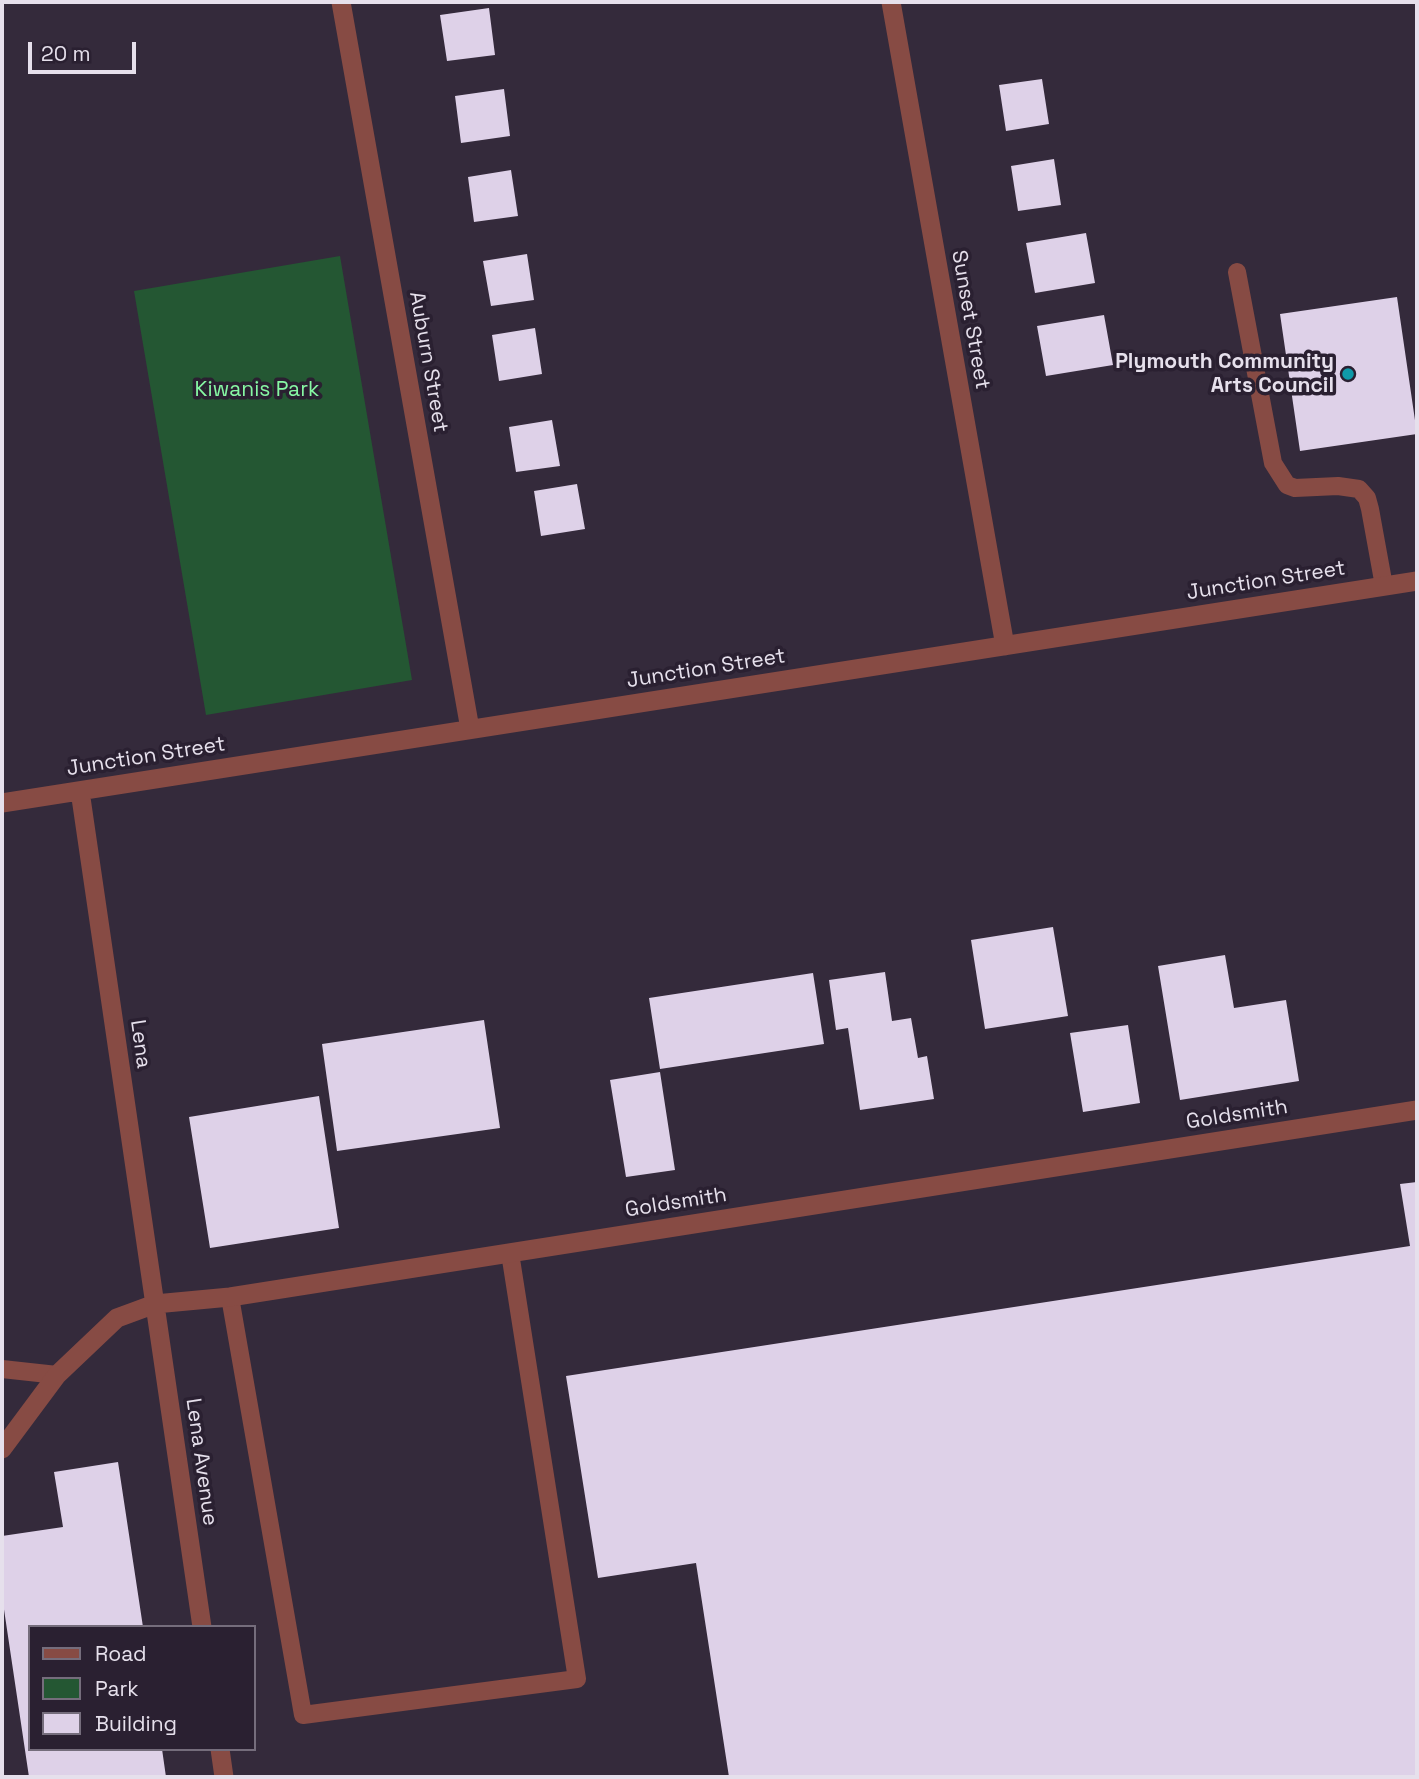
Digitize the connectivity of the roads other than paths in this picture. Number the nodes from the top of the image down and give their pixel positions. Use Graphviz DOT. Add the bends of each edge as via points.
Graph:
graph roads {
  1 [pos="341,2"];
  2 [pos="891,2"];
  3 [pos="1237,272"];
  4 [pos="1417,580"];
  5 [pos="1384,586"];
  6 [pos="1004,646"];
  7 [pos="470,729"];
  8 [pos="80,790"];
  9 [pos="2,803"];
  10 [pos="1417,1110"];
  11 [pos="510,1253"];
  12 [pos="230,1297"];
  13 [pos="155,1304"];
  14 [pos="2,1369"];
  15 [pos="57,1376"];
  16 [pos="2,1449"];
  17 [pos="202,1625"];
  18 [pos="220,1751"];
  19 [pos="224,1777"];
  1 -- 7 [label="street, Auburn Street"];
  2 -- 6 [label="street, Sunset Street"];
  3 -- 5 [label="lane" via="1273,463 1287,485 1295,488 1359,489 1370,509"];
  4 -- 5 [label="street, Junction Street"];
  5 -- 6 [label="street, Junction Street"];
  6 -- 7 [label="street, Junction Street"];
  7 -- 8 [label="street, Junction Street"];
  8 -- 9 [label="street, Junction Street"];
  8 -- 13 [label="street, Lena"];
  10 -- 11 [label="street, Goldsmith"];
  11 -- 12 [label="street, Goldsmith"];
  11 -- 12 [label="lane" via="577,1679 303,1715"];
  12 -- 13 [label="street, Goldsmith"];
  13 -- 15 [label="street, Goldsmith" via="117,1318"];
  13 -- 17 [label="street, Lena Avenue"];
  14 -- 15 [label="lane"];
  15 -- 16 [label="street, Goldsmith"];
  18 -- 19 [label="street"];
}
